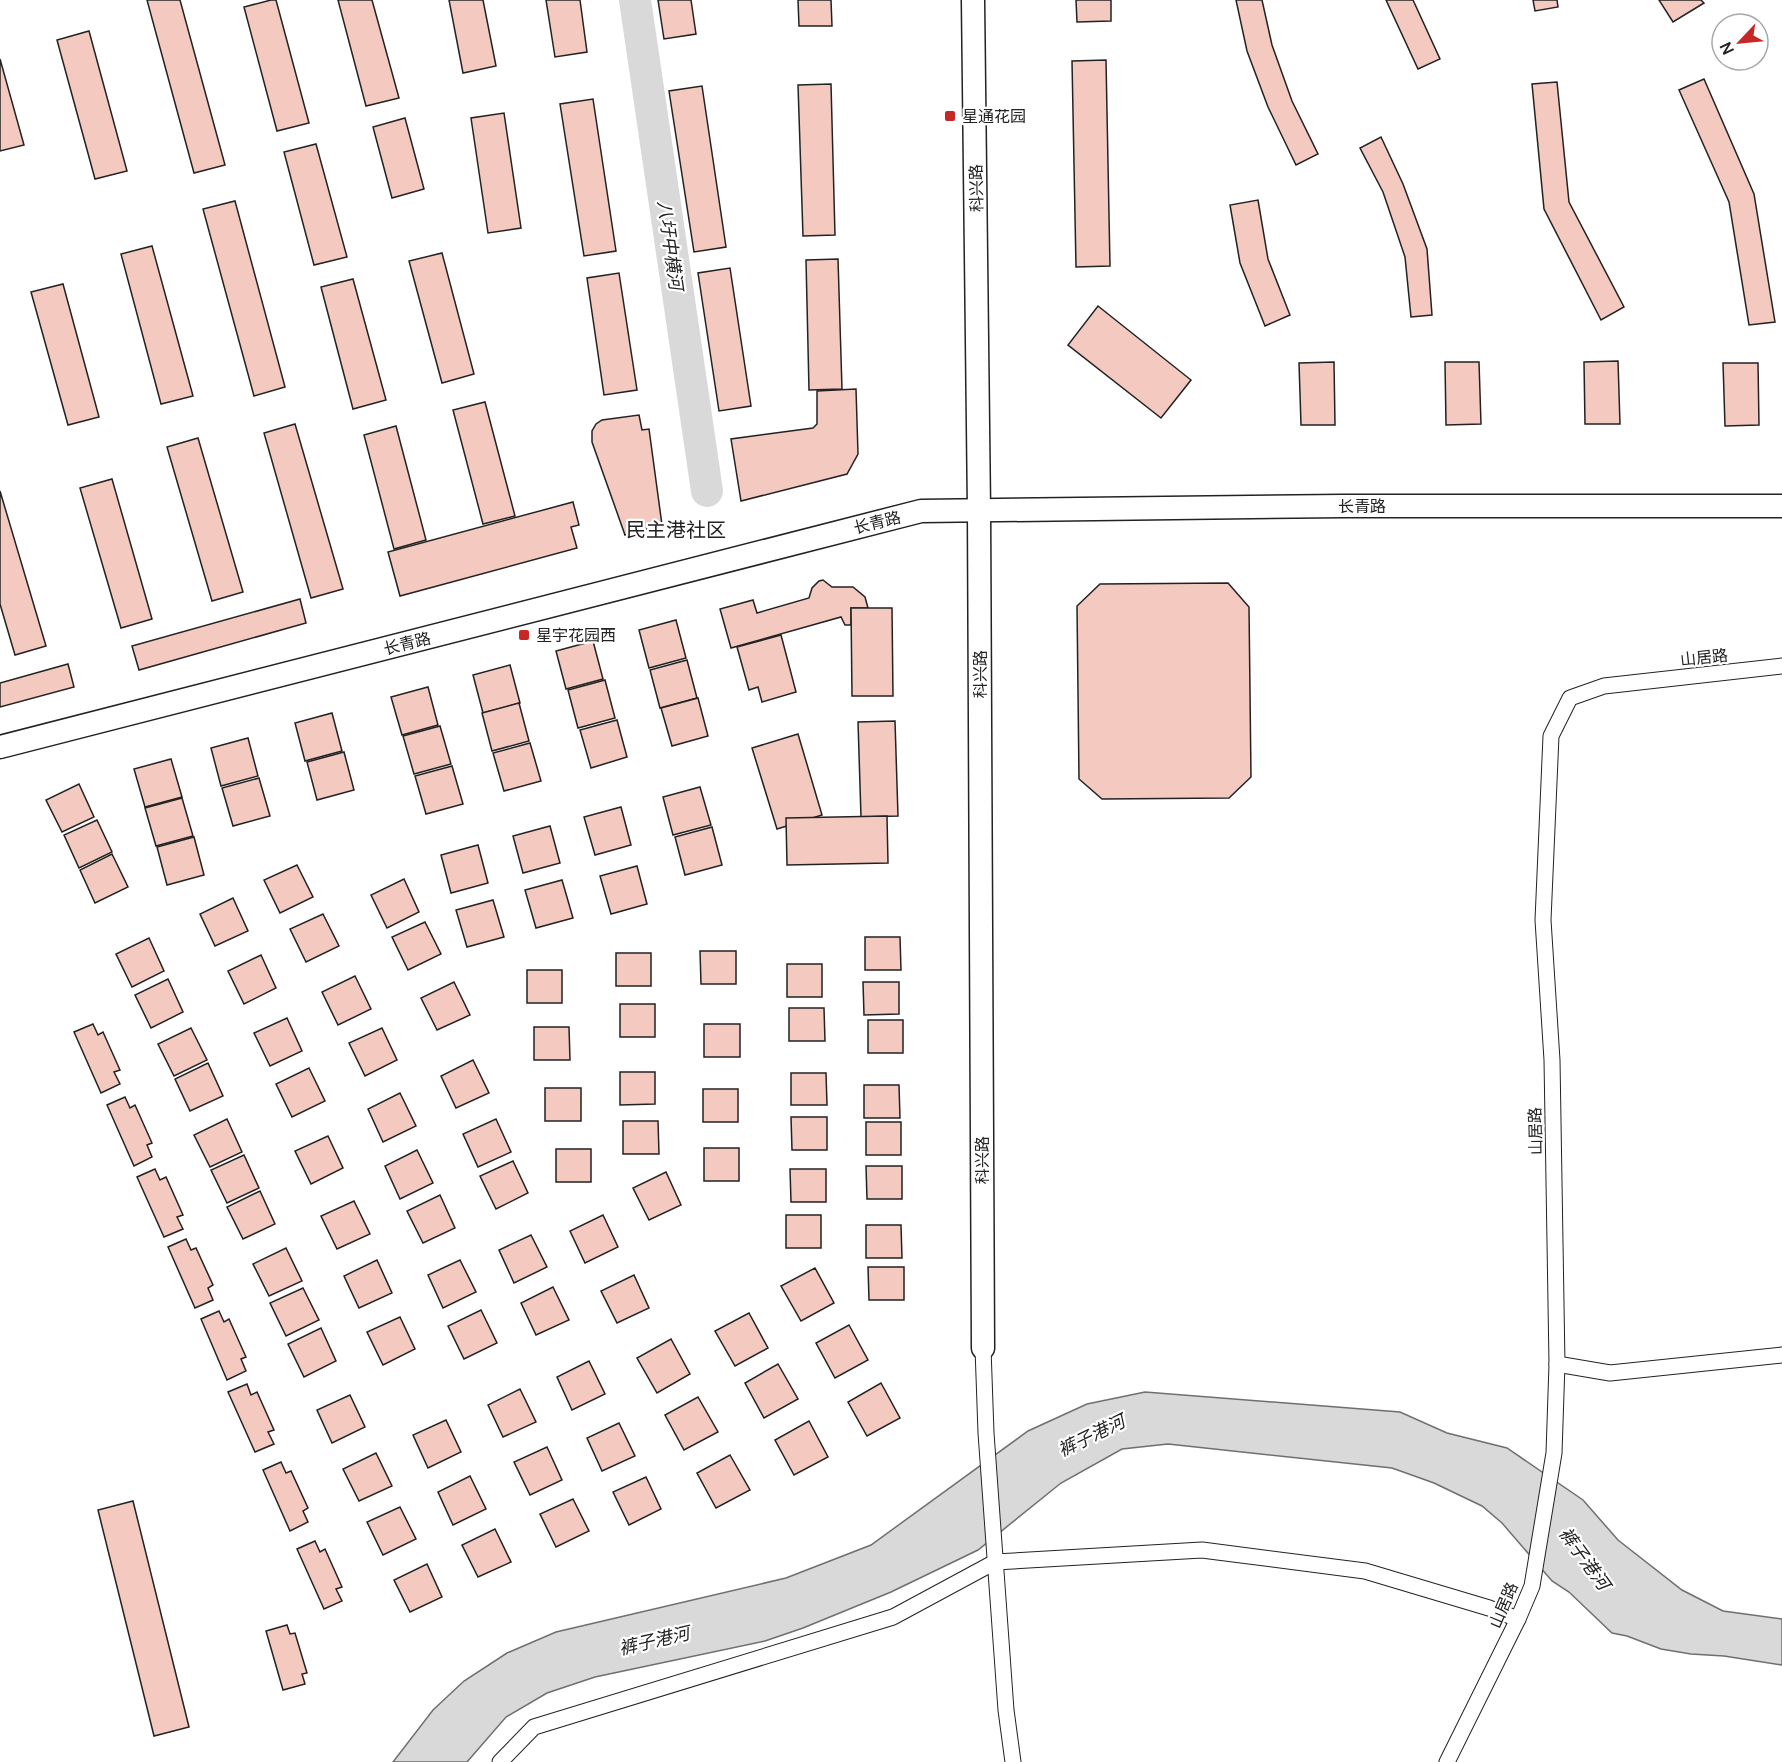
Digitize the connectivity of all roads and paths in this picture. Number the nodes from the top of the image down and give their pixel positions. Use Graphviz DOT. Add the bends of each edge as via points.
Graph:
graph roads {
  1 [pos="973,0"];
  2 [pos="1782,506"];
  3 [pos="980,510"];
  4 [pos="1782,666"];
  5 [pos="0,747"];
  6 [pos="983,1348"];
  7 [pos="1782,1354"];
  8 [pos="1557,1364"];
  9 [pos="995,1562"];
  10 [pos="1518,1619"];
  11 [pos="500,1762"];
  12 [pos="1013,1762"];
  13 [pos="1447,1762"];
  1 -- 3 [label="street, 科兴路"];
  2 -- 3 [label="street, 长青路"];
  3 -- 5 [label="street, 长青路" via="921,511"];
  3 -- 6 [label="street, 科兴路"];
  4 -- 8 [label="street, 山居路" via="1604,686 1570,698 1551,736 1543,920 1552,1060"];
  6 -- 9 [label="street"];
  7 -- 8 [label="street" via="1610,1373"];
  8 -- 10 [label="street, 山居路" via="1554,1453 1532,1586"];
  9 -- 10 [label="street" via="1202,1550 1365,1571"];
  9 -- 11 [label="street" via="893,1617 534,1727"];
  9 -- 12 [label="street"];
  10 -- 13 [label="street, 山居路"];
}
